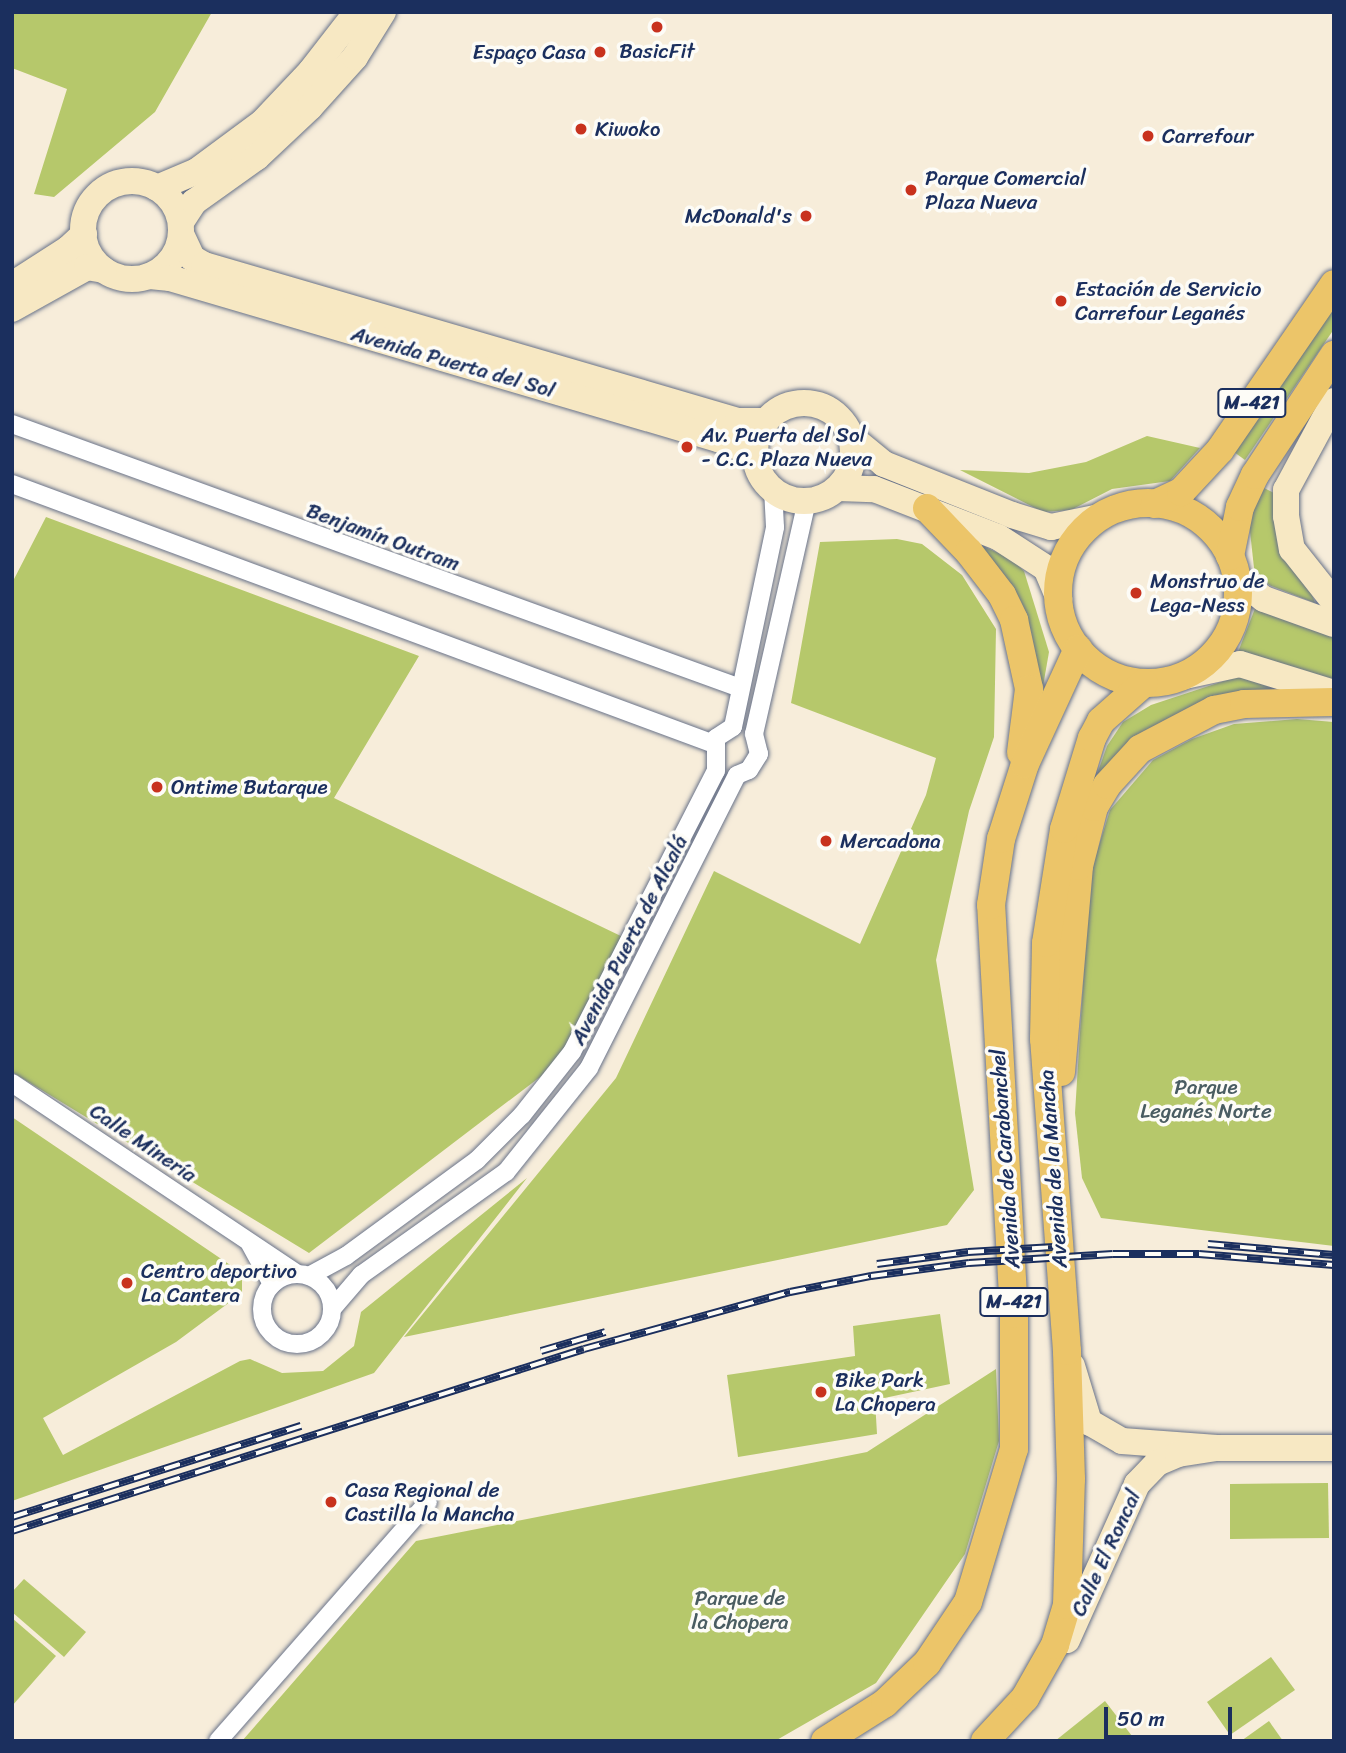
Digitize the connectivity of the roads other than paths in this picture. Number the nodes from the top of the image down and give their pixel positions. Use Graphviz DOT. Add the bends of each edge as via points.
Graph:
graph roads {
  1 [pos="357,12"];
  2 [pos="383,12"];
  3 [pos="157,188"];
  4 [pos="181,228"];
  5 [pos="83,234"];
  6 [pos="104,270"];
  7 [pos="150,276"];
  8 [pos="1334,284"];
  9 [pos="12,285"];
  10 [pos="12,309"];
  11 [pos="1334,355"];
  12 [pos="1334,398"];
  13 [pos="765,421"];
  14 [pos="12,424"];
  15 [pos="851,438"];
  16 [pos="1269,452"];
  17 [pos="755,454"];
  18 [pos="12,484"];
  19 [pos="838,488"];
  20 [pos="773,490"];
  21 [pos="807,501"];
  22 [pos="1155,504"];
  23 [pos="927,508"];
  24 [pos="1100,517"];
  25 [pos="1233,567"];
  26 [pos="1059,599"];
  27 [pos="1334,602"];
  28 [pos="1334,624"];
  29 [pos="1079,649"];
  30 [pos="1180,677"];
  31 [pos="1144,683"];
  32 [pos="740,688"];
  33 [pos="1334,693"];
  34 [pos="1334,702"];
  35 [pos="733,727"];
  36 [pos="754,734"];
  37 [pos="713,744"];
  38 [pos="718,763"];
  39 [pos="740,774"];
  40 [pos="1015,796"];
  41 [pos="12,1083"];
  42 [pos="1051,1133"];
  43 [pos="248,1241"];
  44 [pos="303,1275"];
  45 [pos="272,1284"];
  46 [pos="332,1309"];
  47 [pos="1067,1351"];
  48 [pos="1217,1448"];
  49 [pos="1334,1448"];
  50 [pos="428,1502"];
  51 [pos="1025,1698"];
  52 [pos="218,1741"];
  53 [pos="825,1741"];
  54 [pos="985,1741"];
  1 -- 3 [label="main road" via="263,122 197,171"];
  2 -- 4 [label="main road" via="355,57 310,107 257,157 194,202"];
  3 -- 4 [label="main road" via="176,209"];
  3 -- 5 [label="main road" via="130,181 103,191 87,211"];
  4 -- 7 [label="main road" via="172,260"];
  4 -- 13 [label="main road, Avenida Puerta del Sol" via="192,258 204,265 738,421"];
  5 -- 6 [label="main road" via="90,254"];
  5 -- 9 [label="main road"];
  6 -- 7 [label="main road" via="134,279"];
  6 -- 10 [label="main road" via="87,267"];
  7 -- 17 [label="main road, Avenida Puerta del Sol" via="170,278 718,439"];
  8 -- 22 [label="main road, M-421" via="1220,450 1181,492"];
  11 -- 16 [label="main road, M-421"];
  12 -- 16 [label="street, M-421"];
  12 -- 27 [label="main road" via="1286,490 1286,516 1292,549"];
  13 -- 15 [label="main road" via="786,405 813,403 837,415"];
  13 -- 17 [label="main road"];
  14 -- 32 [label="street, Benjamín Outram"];
  15 -- 19 [label="main road" via="852,465"];
  15 -- 24 [label="main road" via="884,464 1012,515 1051,527"];
  16 -- 25 [label="main road, M-421" via="1240,507"];
  17 -- 20 [label="main road" via="757,468"];
  18 -- 37 [label="street"];
  19 -- 21 [label="main road"];
  19 -- 23 [label="main road" via="874,489"];
  20 -- 21 [label="main road"];
  20 -- 32 [label="street" via="775,527"];
  21 -- 36 [label="street, Avenida Puerta de Alcalá"];
  22 -- 24 [label="main road, M-421" via="1117,509"];
  22 -- 25 [label="main road, M-421" via="1191,514 1207,525"];
  23 -- 26 [label="main road" via="1030,555 1045,568"];
  23 -- 40 [label="main road" via="1002,595 1022,645 1028,713"];
  24 -- 26 [label="main road, M-421" via="1068,553"];
  25 -- 28 [label="main road" via="1264,598"];
  25 -- 30 [label="main road, M-421" via="1236,613 1222,645"];
  26 -- 29 [label="main road, M-421" via="1068,634"];
  29 -- 31 [label="main road, M-421" via="1097,667"];
  29 -- 40 [label="main road, Avenida de Carabanchel / M-421"];
  30 -- 31 [label="main road, M-421"];
  30 -- 33 [label="main road" via="1240,664"];
  31 -- 42 [label="main road, Avenida de la Mancha" via="1109,713 1092,738 1055,868 1043,1009"];
  32 -- 35 [label="street"];
  34 -- 42 [label="main road" via="1214,710 1151,742 1107,785 1086,831 1077,878"];
  35 -- 36 [label="street"];
  35 -- 37 [label="street"];
  36 -- 39 [label="street, Avenida Puerta de Alcalá" via="759,754 749,770"];
  37 -- 38 [label="street"];
  38 -- 39 [label="street" via="725,771"];
  38 -- 44 [label="street, Avenida Puerta de Alcalá" via="572,1052 522,1115 477,1160 346,1256"];
  39 -- 46 [label="street, Avenida Puerta de Alcalá" via="589,1068 506,1172 361,1275"];
  40 -- 53 [label="main road, Avenida de Carabanchel / M-421" via="995,872 991,942 1014,1314 1014,1449 968,1602 927,1663 885,1703"];
  41 -- 43 [label="street, Calle Minería"];
  42 -- 47 [label="main road, Avenida de la Mancha"];
  43 -- 44 [label="street, Calle Minería"];
  43 -- 45 [label="street, Calle Minería"];
  44 -- 45 [label="street"];
  44 -- 46 [label="street" via="325,1289"];
  45 -- 46 [label="street" via="262,1300 263,1319 280,1340 310,1342 326,1328"];
  47 -- 48 [label="main road, Calle El Roncal" via="1089,1422 1111,1437"];
  47 -- 51 [label="main road, Avenida de la Mancha" via="1071,1479 1067,1605 1055,1644"];
  48 -- 49 [label="main road, Calle El Roncal"];
  48 -- 51 [label="main road, Calle El Roncal" via="1178,1454 1157,1463 1137,1484 1062,1651"];
  50 -- 52 [label="street"];
  51 -- 54 [label="main road, Avenida de la Mancha"];
}
